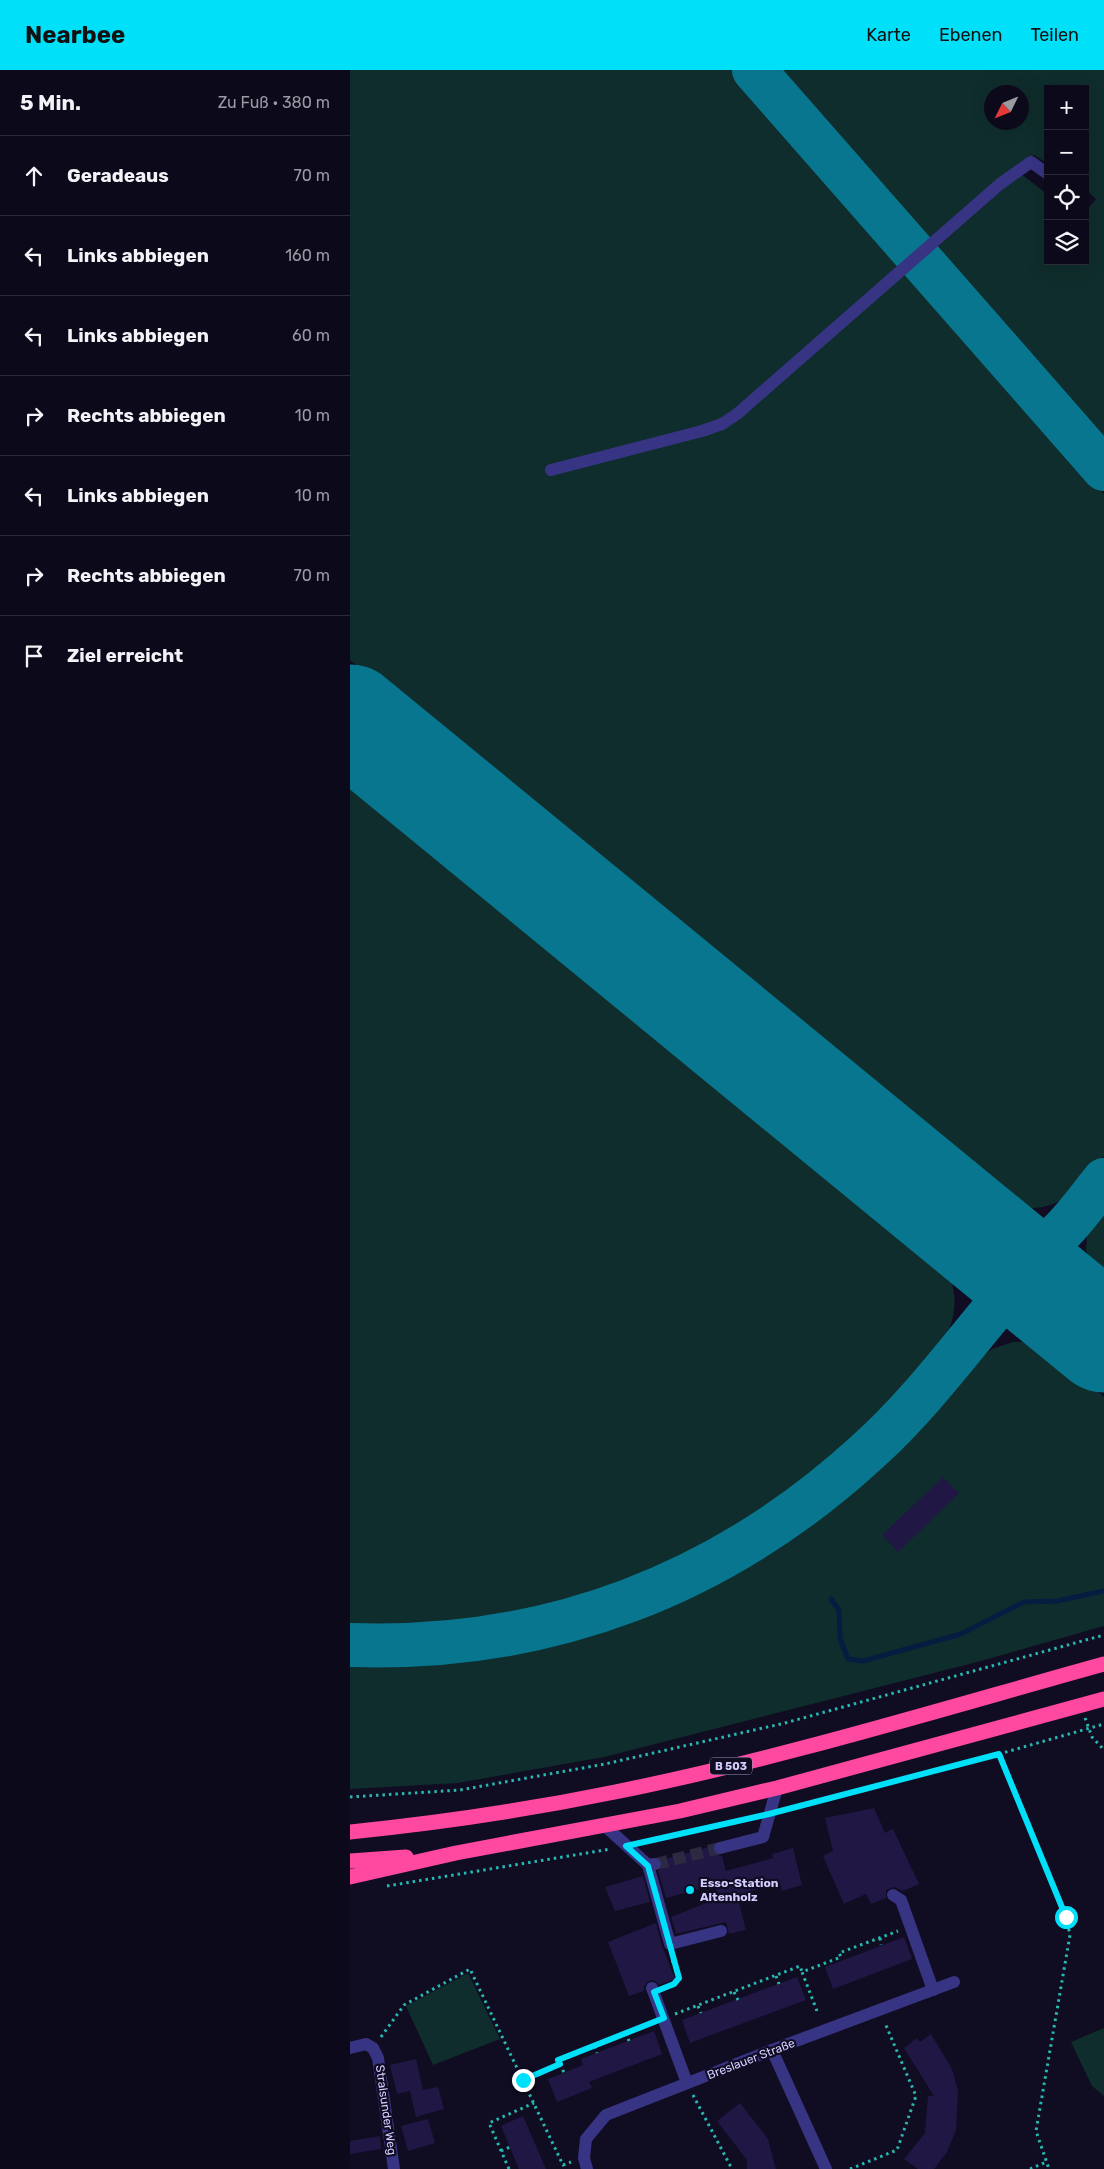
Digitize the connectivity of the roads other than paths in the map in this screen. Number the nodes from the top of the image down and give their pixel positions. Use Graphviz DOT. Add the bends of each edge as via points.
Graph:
graph roads {
  1 [pos="1044,171"];
  2 [pos="551,470"];
  3 [pos="1104,1664"];
  4 [pos="1104,1699"];
  5 [pos="777,1788"];
  6 [pos="605,1826"];
  7 [pos="350,1832"];
  8 [pos="720,1848"];
  9 [pos="456,1853"];
  10 [pos="350,1861"];
  11 [pos="350,1877"];
  12 [pos="893,1895"];
  13 [pos="721,1931"];
  14 [pos="954,1982"];
  15 [pos="654,1990"];
  16 [pos="933,1990"];
  17 [pos="350,2048"];
  18 [pos="772,2050"];
  19 [pos="687,2083"];
  20 [pos="585,2163"];
  21 [pos="394,2169"];
  22 [pos="826,2169"];
  1 -- 2 [label="street" via="1030,162 1000,184 722,424 702,432"];
  3 -- 7 [label="highway, B 503" via="851,1735 625,1790 511,1811"];
  4 -- 5 [label="highway, B 503"];
  5 -- 6 [label="highway, B 503"];
  5 -- 8 [label="street" via="763,1837"];
  6 -- 9 [label="highway, B 503"];
  6 -- 13 [label="street" via="652,1865 670,1944"];
  9 -- 10 [label="highway, B 503"];
  9 -- 11 [label="highway"];
  12 -- 16 [label="street" via="901,1900"];
  14 -- 16 [label="street, Breslauer Straße"];
  15 -- 19 [label="street"];
  16 -- 18 [label="street, Breslauer Straße"];
  17 -- 21 [label="street, Stralsunder Weg" via="366,2044 373,2048 378,2058"];
  18 -- 19 [label="street, Breslauer Straße"];
  18 -- 22 [label="street"];
  19 -- 20 [label="street, Breslauer Straße" via="606,2115 586,2139"];
}
